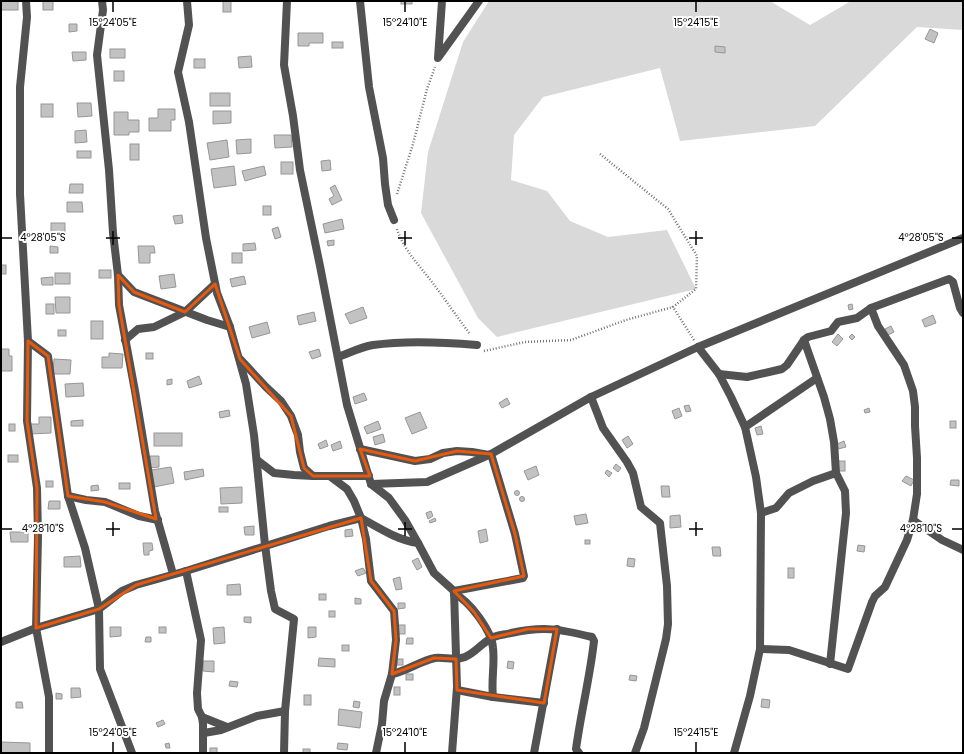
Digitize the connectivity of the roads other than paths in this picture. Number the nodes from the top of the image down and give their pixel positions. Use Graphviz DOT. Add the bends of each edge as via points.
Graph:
graph roads {
  1 [pos="26,1"];
  2 [pos="102,1"];
  3 [pos="187,1"];
  4 [pos="360,1"];
  5 [pos="442,1"];
  6 [pos="479,1"];
  7 [pos="287,2"];
  8 [pos="394,220"];
  9 [pos="963,238"];
  10 [pos="118,275"];
  11 [pos="215,284"];
  12 [pos="871,308"];
  13 [pos="185,312"];
  14 [pos="963,313"];
  15 [pos="230,327"];
  16 [pos="125,340"];
  17 [pos="804,340"];
  18 [pos="28,341"];
  19 [pos="477,344"];
  20 [pos="698,347"];
  21 [pos="338,357"];
  22 [pos="240,359"];
  23 [pos="719,374"];
  24 [pos="817,378"];
  25 [pos="591,397"];
  26 [pos="745,427"];
  27 [pos="360,448"];
  28 [pos="490,454"];
  29 [pos="257,460"];
  30 [pos="836,474"];
  31 [pos="313,476"];
  32 [pos="331,477"];
  33 [pos="370,480"];
  34 [pos="68,496"];
  35 [pos="761,513"];
  36 [pos="361,518"];
  37 [pos="158,520"];
  38 [pos="913,520"];
  39 [pos="418,543"];
  40 [pos="265,545"];
  41 [pos="963,550"];
  42 [pos="186,571"];
  43 [pos="173,574"];
  44 [pos="454,593"];
  45 [pos="98,609"];
  46 [pos="36,628"];
  47 [pos="558,629"];
  48 [pos="491,638"];
  49 [pos="1,642"];
  50 [pos="760,649"];
  51 [pos="456,659"];
  52 [pos="830,664"];
  53 [pos="392,674"];
  54 [pos="457,690"];
  55 [pos="493,697"];
  56 [pos="544,703"];
  57 [pos="285,711"];
  58 [pos="202,717"];
  59 [pos="227,727"];
  60 [pos="204,733"];
  61 [pos="49,753"];
  62 [pos="132,753"];
  63 [pos="203,753"];
  64 [pos="284,753"];
  65 [pos="376,753"];
  66 [pos="452,753"];
  67 [pos="534,753"];
  68 [pos="579,753"];
  69 [pos="635,753"];
  70 [pos="734,753"];
  1 -- 18 [label="street" via="27,17 20,87 20,194"];
  2 -- 10 [label="street" via="97,55"];
  3 -- 11 [label="street" via="189,25 178,72 189,122"];
  4 -- 8 [label="street" via="369,87 383,158 388,205"];
  5 -- 6 [label="street" via="438,58"];
  7 -- 21 [label="street" via="284,65 300,170"];
  9 -- 20 [label="street"];
  10 -- 13 [label="street" via="134,292"];
  10 -- 16 [label="street" via="119,305"];
  11 -- 13 [label="street"];
  11 -- 15 [label="street"];
  12 -- 14 [label="street" via="949,279 953,282"];
  12 -- 17 [label="street" via="857,318 838,322 831,331"];
  12 -- 38 [label="street" via="878,326 904,365 913,391 917,458 917,494"];
  13 -- 15 [label="street"];
  13 -- 16 [label="street" via="154,327 138,329"];
  15 -- 22 [label="street"];
  16 -- 37 [label="street"];
  17 -- 23 [label="street" via="782,369 746,377"];
  17 -- 24 [label="street"];
  18 -- 34 [label="street" via="48,356"];
  18 -- 46 [label="street" via="27,421 37,488"];
  19 -- 21 [label="street" via="419,342 371,345"];
  20 -- 23 [label="street"];
  20 -- 25 [label="street"];
  21 -- 27 [label="street" via="347,405"];
  22 -- 29 [label="street"];
  22 -- 31 [label="street" via="281,401 291,416 298,435 304,468"];
  23 -- 26 [label="street"];
  24 -- 26 [label="street"];
  24 -- 30 [label="street" via="830,419"];
  25 -- 28 [label="street"];
  25 -- 69 [label="street" via="604,428 633,473 641,507 660,523 667,586 668,624 644,728"];
  26 -- 35 [label="street"];
  27 -- 28 [label="street" via="415,461 457,451"];
  27 -- 33 [label="street"];
  28 -- 33 [label="street" via="427,482"];
  28 -- 44 [label="street" via="516,534 524,576"];
  29 -- 31 [label="street" via="274,473"];
  29 -- 40 [label="street"];
  30 -- 35 [label="street" via="813,481 789,493 776,508"];
  30 -- 52 [label="street" via="845,492 846,513"];
  31 -- 32 [label="street"];
  32 -- 33 [label="street"];
  32 -- 36 [label="street" via="347,489"];
  33 -- 39 [label="street" via="389,498"];
  34 -- 37 [label="street" via="105,502 140,516"];
  34 -- 45 [label="street" via="85,548"];
  35 -- 50 [label="street"];
  36 -- 39 [label="street" via="397,537"];
  36 -- 40 [label="street"];
  36 -- 53 [label="street" via="371,581 394,611 396,640"];
  37 -- 43 [label="street"];
  38 -- 41 [label="street" via="942,540"];
  38 -- 52 [label="street" via="907,540 885,587 872,602 848,669"];
  39 -- 44 [label="street" via="434,573"];
  40 -- 42 [label="street"];
  40 -- 57 [label="street" via="275,609 294,619"];
  42 -- 43 [label="street"];
  42 -- 58 [label="street" via="201,640 197,693 198,709"];
  43 -- 45 [label="street" via="122,591"];
  44 -- 48 [label="street" via="474,612"];
  44 -- 51 [label="street"];
  45 -- 46 [label="street"];
  45 -- 62 [label="street" via="100,668"];
  46 -- 49 [label="street"];
  46 -- 61 [label="street" via="48,697"];
  47 -- 48 [label="street" via="528,629"];
  47 -- 56 [label="street"];
  47 -- 68 [label="street" via="592,637 594,641 576,749"];
  48 -- 51 [label="street" via="470,654"];
  48 -- 55 [label="street"];
  50 -- 52 [label="street" via="789,650"];
  50 -- 70 [label="street"];
  51 -- 53 [label="street" via="434,658"];
  51 -- 54 [label="street"];
  53 -- 65 [label="street" via="384,701"];
  54 -- 55 [label="street"];
  54 -- 66 [label="street"];
  55 -- 56 [label="street"];
  56 -- 67 [label="street"];
  57 -- 59 [label="street" via="257,716"];
  57 -- 64 [label="street"];
  58 -- 59 [label="street"];
  58 -- 60 [label="street"];
  59 -- 60 [label="street"];
  60 -- 63 [label="street"];
}
